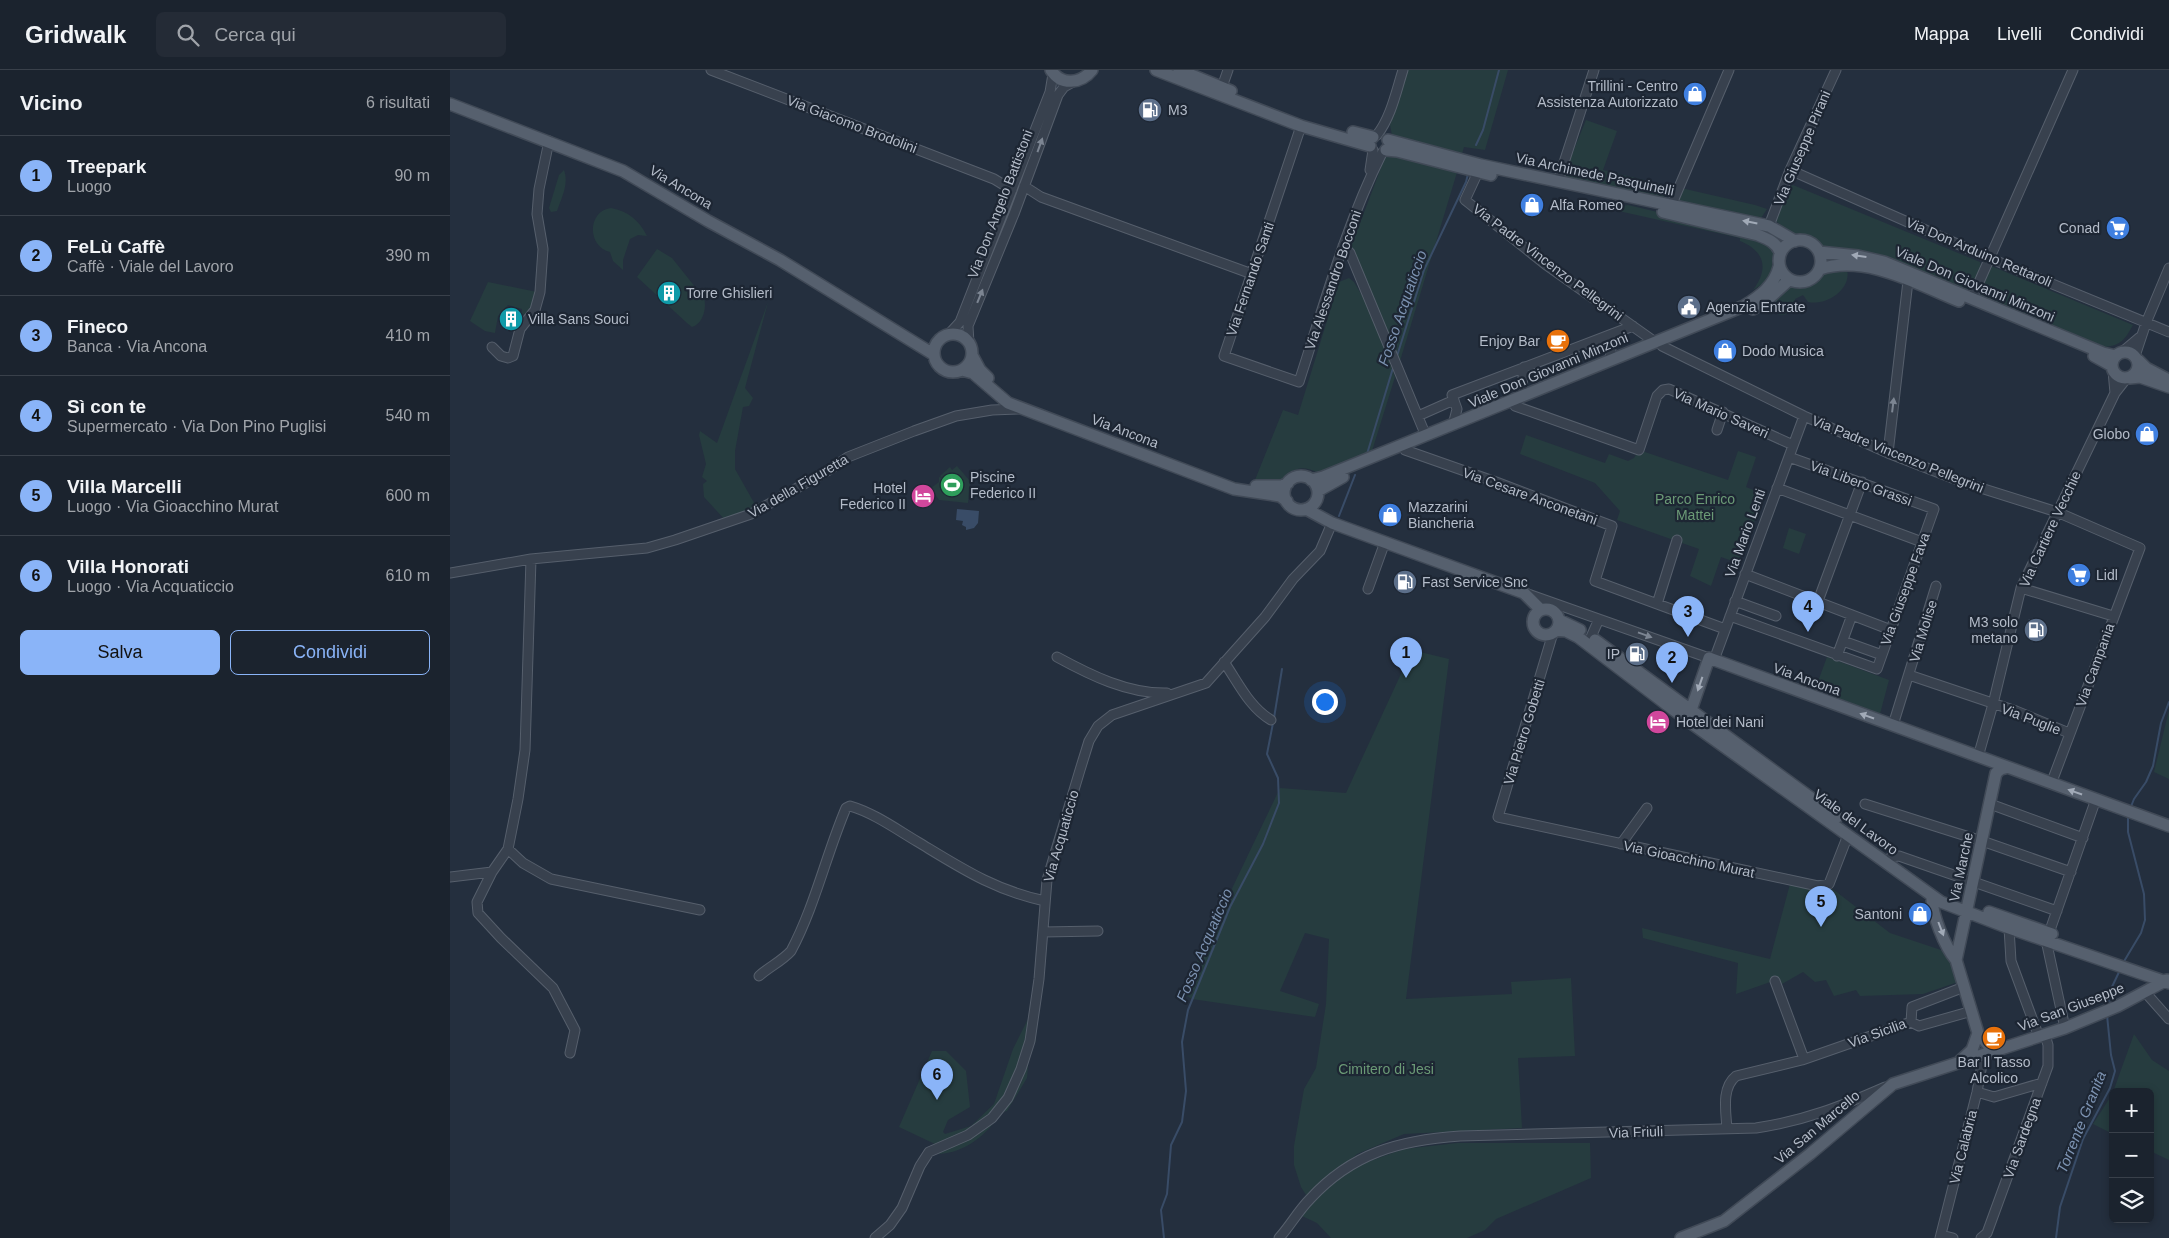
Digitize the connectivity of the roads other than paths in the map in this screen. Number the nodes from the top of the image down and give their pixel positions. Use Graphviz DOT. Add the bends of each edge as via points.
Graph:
graph roads {
  1 [pos="711,70"];
  2 [pos="1092,70"];
  3 [pos="1156,70"];
  4 [pos="1179,70"];
  5 [pos="1228,70"];
  6 [pos="1403,70"];
  7 [pos="1594,70"];
  8 [pos="1729,70"];
  9 [pos="1836,70"];
  10 [pos="2073,70"];
  11 [pos="1052,72"];
  12 [pos="1073,82"];
  13 [pos="1222,87"];
  14 [pos="450,104"];
  15 [pos="1301,126"];
  16 [pos="550,141"];
  17 [pos="1379,143"];
  18 [pos="1790,170"];
  19 [pos="1478,172"];
  20 [pos="1558,181"];
  21 [pos="1013,186"];
  22 [pos="1023,190"];
  23 [pos="1671,206"];
  24 [pos="1769,226"];
  25 [pos="1794,240"];
  26 [pos="1343,246"];
  27 [pos="1780,252"];
  28 [pos="1819,252"];
  29 [pos="1989,258"];
  30 [pos="1779,267"];
  31 [pos="2169,268"];
  32 [pos="1820,269"];
  33 [pos="1252,274"];
  34 [pos="1789,280"];
  35 [pos="1908,281"];
  36 [pos="1972,298"];
  37 [pos="2146,323"];
  38 [pos="884,324"];
  39 [pos="1633,326"];
  40 [pos="2169,332"];
  41 [pos="1612,334"];
  42 [pos="2142,335"];
  43 [pos="944,336"];
  44 [pos="969,343"];
  45 [pos="1658,344"];
  46 [pos="492,347"];
  47 [pos="933,354"];
  48 [pos="972,355"];
  49 [pos="2137,358"];
  50 [pos="1610,361"];
  51 [pos="2116,361"];
  52 [pos="1524,367"];
  53 [pos="962,370"];
  54 [pos="2128,378"];
  55 [pos="2169,380"];
  56 [pos="1299,382"];
  57 [pos="2169,388"];
  58 [pos="2115,393"];
  59 [pos="1454,400"];
  60 [pos="1518,402"];
  61 [pos="1026,410"];
  62 [pos="1723,412"];
  63 [pos="1418,416"];
  64 [pos="1804,416"];
  65 [pos="1453,425"];
  66 [pos="1717,430"];
  67 [pos="1426,436"];
  68 [pos="1793,445"];
  69 [pos="1405,450"];
  70 [pos="1888,453"];
  71 [pos="1789,456"];
  72 [pos="1311,480"];
  73 [pos="1862,482"];
  74 [pos="1288,483"];
  75 [pos="1777,488"];
  76 [pos="1317,495"];
  77 [pos="1287,501"];
  78 [pos="1306,509"];
  79 [pos="1934,509"];
  80 [pos="2057,512"];
  81 [pos="1849,516"];
  82 [pos="1332,523"];
  83 [pos="1677,540"];
  84 [pos="1385,542"];
  85 [pos="1922,542"];
  86 [pos="2140,548"];
  87 [pos="531,559"];
  88 [pos="450,573"];
  89 [pos="1746,574"];
  90 [pos="1936,586"];
  91 [pos="1508,588"];
  92 [pos="2021,588"];
  93 [pos="1368,589"];
  94 [pos="1524,593"];
  95 [pos="1735,601"];
  96 [pos="1818,601"];
  97 [pos="1657,604"];
  98 [pos="1576,611"];
  99 [pos="1538,613"];
  100 [pos="1852,615"];
  101 [pos="1730,616"];
  102 [pos="1776,616"];
  103 [pos="2113,616"];
  104 [pos="1599,619"];
  105 [pos="1554,627"];
  106 [pos="1725,629"];
  107 [pos="1891,630"];
  108 [pos="1591,637"];
  109 [pos="1843,641"];
  110 [pos="1882,655"];
  111 [pos="1837,656"];
  112 [pos="1057,657"];
  113 [pos="1711,659"];
  114 [pos="1224,662"];
  115 [pos="1909,675"];
  116 [pos="1177,693"];
  117 [pos="1993,704"];
  118 [pos="1691,710"];
  119 [pos="1271,720"];
  120 [pos="1893,725"];
  121 [pos="2069,734"];
  122 [pos="1978,757"];
  123 [pos="2006,768"];
  124 [pos="1995,780"];
  125 [pos="2051,784"];
  126 [pos="2096,800"];
  127 [pos="1865,804"];
  128 [pos="1990,804"];
  129 [pos="1646,808"];
  130 [pos="1498,817"];
  131 [pos="2169,826"];
  132 [pos="1848,835"];
  133 [pos="2083,838"];
  134 [pos="1982,841"];
  135 [pos="1621,844"];
  136 [pos="508,850"];
  137 [pos="1891,857"];
  138 [pos="492,872"];
  139 [pos="2071,872"];
  140 [pos="450,877"];
  141 [pos="1973,881"];
  142 [pos="1932,896"];
  143 [pos="1045,901"];
  144 [pos="1967,908"];
  145 [pos="700,910"];
  146 [pos="2057,911"];
  147 [pos="2009,928"];
  148 [pos="1098,931"];
  149 [pos="1042,932"];
  150 [pos="2047,937"];
  151 [pos="1956,960"];
  152 [pos="759,976"];
  153 [pos="2168,980"];
  154 [pos="1775,981"];
  155 [pos="1964,987"];
  156 [pos="2145,992"];
  157 [pos="1972,1011"];
  158 [pos="2169,1018"];
  159 [pos="1911,1022"];
  160 [pos="2065,1028"];
  161 [pos="2042,1036"];
  162 [pos="1977,1038"];
  163 [pos="1997,1050"];
  164 [pos="570,1053"];
  165 [pos="1981,1056"];
  166 [pos="1804,1059"];
  167 [pos="1956,1063"];
  168 [pos="2042,1082"];
  169 [pos="1892,1084"];
  170 [pos="1977,1092"];
  171 [pos="1847,1104"];
  172 [pos="1863,1109"];
  173 [pos="1727,1129"];
  174 [pos="1940,1236"];
  175 [pos="875,1238"];
  176 [pos="1279,1238"];
  177 [pos="1681,1238"];
  178 [pos="1953,1238"];
  179 [pos="1981,1238"];
  1 -- 21 [label="street, Via Giacomo Brodolini"];
  2 -- 12 [label="main road, Via Don Angelo Battistoni" via="1086,77"];
  3 -- 15 [label="main road, Via Archimede Pasquinelli"];
  4 -- 13 [label="main road, Via Archimede Pasquinelli"];
  5 -- 13 [label="street"];
  6 -- 17 [label="street, Via Alessandro Bocconi"];
  7 -- 20 [label="street"];
  8 -- 23 [label="street"];
  9 -- 18 [label="street, Via Giuseppe Pirani"];
  10 -- 29 [label="street"];
  11 -- 12 [label="main road, Via Don Angelo Battistoni"];
  11 -- 21 [label="street, Via Don Angelo Battistoni" via="1050,92"];
  22 -- 12 [label="street, Via Don Angelo Battistoni, one-way" via="1058,95"];
  13 -- 17 [label="main road, Via Archimede Pasquinelli" via="1303,119"];
  14 -- 16 [label="main road, Via Ancona"];
  15 -- 17 [label="main road, Via Archimede Pasquinelli"];
  15 -- 33 [label="street, Via Fernando Santi"];
  16 -- 38 [label="main road, Via Ancona" via="623,171"];
  16 -- 46 [label="street" via="537,214 543,249 540,292 535,310 520,329 512,356 501,356"];
  17 -- 19 [label="main road, Via Archimede Pasquinelli" via="1397,151"];
  17 -- 20 [label="main road, Via Archimede Pasquinelli"];
  17 -- 26 [label="street, Via Alessandro Bocconi"];
  18 -- 24 [label="street, Via Giuseppe Pirani"];
  18 -- 29 [label="street, Via Don Arduino Rettaroli"];
  19 -- 27 [label="main road, Via Archimede Pasquinelli" via="1758,234 1771,240"];
  19 -- 39 [label="street, Via Padre Vincenzo Pellegrini" via="1465,200 1545,264"];
  20 -- 23 [label="main road, Via Archimede Pasquinelli"];
  21 -- 43 [label="street, Via Don Angelo Battistoni" via="960,322"];
  22 -- 33 [label="street"];
  44 -- 22 [label="street, Via Don Angelo Battistoni, one-way" via="968,326"];
  24 -- 23 [label="main road, Via Archimede Pasquinelli, one-way"];
  24 -- 25 [label="main road, Via Archimede Pasquinelli"];
  25 -- 27 [label="main road"];
  25 -- 28 [label="main road, Viale Don Giovanni Minzoni" via="1809,242"];
  26 -- 56 [label="street, Via Alessandro Bocconi"];
  26 -- 63 [label="street" via="1350,253"];
  27 -- 30 [label="main road, Viale Don Giovanni Minzoni"];
  28 -- 32 [label="main road"];
  36 -- 28 [label="main road, Viale Don Giovanni Minzoni, one-way" via="1884,262"];
  29 -- 36 [label="street"];
  29 -- 37 [label="street, Via Don Arduino Rettaroli"];
  30 -- 34 [label="main road"];
  30 -- 45 [label="main road, Viale Don Giovanni Minzoni" via="1772,283 1753,300"];
  31 -- 37 [label="street"];
  32 -- 34 [label="main road, Viale Don Giovanni Minzoni" via="1810,280"];
  32 -- 35 [label="main road, Viale Don Giovanni Minzoni" via="1856,266 1880,270"];
  33 -- 56 [label="street, Via Fernando Santi" via="1224,356"];
  34 -- 45 [label="main road, Viale Don Giovanni Minzoni" via="1751,310"];
  35 -- 51 [label="main road, Viale Don Giovanni Minzoni" via="2100,358"];
  70 -- 35 [label="street, one-way"];
  36 -- 51 [label="main road, Viale Don Giovanni Minzoni"];
  37 -- 40 [label="street, Via Don Arduino Rettaroli"];
  37 -- 42 [label="street"];
  38 -- 43 [label="main road, Via Ancona" via="917,338"];
  38 -- 47 [label="main road, Via Ancona"];
  39 -- 41 [label="street"];
  39 -- 45 [label="street, Via Padre Vincenzo Pellegrini"];
  41 -- 50 [label="street"];
  41 -- 52 [label="street"];
  42 -- 49 [label="street"];
  42 -- 51 [label="street"];
  43 -- 44 [label="main road, Via Ancona" via="960,335"];
  43 -- 47 [label="main road"];
  44 -- 48 [label="main road, Via Ancona"];
  45 -- 50 [label="main road, Viale Don Giovanni Minzoni"];
  45 -- 60 [label="main road, Viale Don Giovanni Minzoni"];
  45 -- 64 [label="street, Via Padre Vincenzo Pellegrini"];
  47 -- 53 [label="main road, Via Ancona" via="938,366 945,371"];
  48 -- 53 [label="main road"];
  48 -- 74 [label="main road, Via Ancona" via="980,370 1012,398 1235,482 1262,487"];
  49 -- 51 [label="main road, Viale Don Giovanni Minzoni" via="2128,352"];
  49 -- 54 [label="main road" via="2137,372"];
  49 -- 55 [label="main road, Viale Don Giovanni Minzoni" via="2151,372"];
  50 -- 60 [label="main road, Viale Don Giovanni Minzoni"];
  51 -- 54 [label="main road, Viale Don Giovanni Minzoni" via="2118,376"];
  51 -- 58 [label="street"];
  52 -- 59 [label="street" via="1452,395"];
  52 -- 60 [label="street"];
  53 -- 61 [label="main road, Via Ancona" via="973,373 1008,403"];
  54 -- 57 [label="main road, Viale Don Giovanni Minzoni" via="2140,377"];
  54 -- 58 [label="street, Via Cartiere Vecchie"];
  58 -- 80 [label="street, Via Cartiere Vecchie"];
  59 -- 63 [label="street"];
  59 -- 65 [label="street" via="1458,409"];
  60 -- 62 [label="street, Via Mario Saveri" via="1639,450 1658,396 1664,390 1677,391"];
  60 -- 65 [label="main road, Viale Don Giovanni Minzoni"];
  60 -- 69 [label="main road, Viale Don Giovanni Minzoni"];
  61 -- 77 [label="main road, Via Ancona" via="1234,489 1280,496"];
  61 -- 87 [label="street, Via della Figuretta" via="1011,408 956,416 914,431 848,457 751,514 675,540 647,548"];
  62 -- 66 [label="street"];
  62 -- 68 [label="street, Via Mario Saveri"];
  63 -- 67 [label="street"];
  64 -- 68 [label="street, Via Mario Lenti"];
  64 -- 70 [label="street, Via Padre Vincenzo Pellegrini"];
  65 -- 67 [label="main road, Viale Don Giovanni Minzoni"];
  67 -- 72 [label="main road, Viale Don Giovanni Minzoni"];
  68 -- 71 [label="street, Via Mario Lenti"];
  69 -- 76 [label="main road, Viale Don Giovanni Minzoni" via="1332,482"];
  69 -- 97 [label="street, Via Cesare Anconetani" via="1612,526 1595,581"];
  70 -- 80 [label="street, Via Padre Vincenzo Pellegrini" via="1968,484"];
  71 -- 73 [label="street, Via Libero Grassi"];
  71 -- 75 [label="street, Via Mario Lenti"];
  72 -- 74 [label="main road" via="1301,476"];
  72 -- 76 [label="main road"];
  73 -- 79 [label="street, Via Libero Grassi"];
  73 -- 81 [label="street"];
  74 -- 77 [label="main road"];
  75 -- 81 [label="street"];
  75 -- 89 [label="street, Via Mario Lenti"];
  76 -- 78 [label="main road" via="1313,505"];
  76 -- 82 [label="main road"];
  77 -- 78 [label="main road" via="1295,508"];
  78 -- 82 [label="main road, Via Ancona"];
  79 -- 85 [label="street, Via Giuseppe Fava"];
  80 -- 86 [label="street, Via Padre Vincenzo Pellegrini"];
  80 -- 92 [label="street, Via Cartiere Vecchie"];
  81 -- 85 [label="street"];
  81 -- 96 [label="street"];
  82 -- 84 [label="main road, Via Ancona"];
  82 -- 114 [label="street, Via Acquaticcio" via="1320,551"];
  83 -- 97 [label="street"];
  84 -- 91 [label="main road, Via Ancona"];
  84 -- 93 [label="street"];
  85 -- 107 [label="street, Via Giuseppe Fava"];
  86 -- 103 [label="street, Via Campania"];
  87 -- 88 [label="street, Via della Figuretta"];
  87 -- 136 [label="street" via="525,750"];
  89 -- 95 [label="street, Via Mario Lenti"];
  89 -- 96 [label="street"];
  90 -- 115 [label="street, Via Molise"];
  91 -- 94 [label="main road, Via Ancona"];
  91 -- 99 [label="main road, Viale del Lavoro"];
  92 -- 103 [label="street"];
  92 -- 117 [label="street, Via Cartiere Vecchie"];
  94 -- 98 [label="street, Via Ancona"];
  94 -- 99 [label="main road, Via Ancona"];
  95 -- 101 [label="street, Via Mario Lenti"];
  95 -- 102 [label="street"];
  96 -- 100 [label="street"];
  97 -- 106 [label="street, Via Cesare Anconetani"];
  98 -- 104 [label="street, Via Ancona"];
  98 -- 105 [label="street" via="1564,611"];
  99 -- 105 [label="main road, Viale del Lavoro" via="1552,610"];
  99 -- 105 [label="main road, Viale del Lavoro" via="1534,627"];
  100 -- 107 [label="street"];
  100 -- 109 [label="street"];
  101 -- 106 [label="street, Via Mario Lenti"];
  101 -- 111 [label="street"];
  103 -- 121 [label="street, Via Campania"];
  104 -- 108 [label="street"];
  104 -- 113 [label="street, Via Ancona, one-way"];
  105 -- 108 [label="main road, Viale del Lavoro" via="1579,629"];
  105 -- 130 [label="street, Via Pietro Gobetti"];
  105 -- 132 [label="main road, Viale del Lavoro" via="1578,637"];
  106 -- 113 [label="street, Via Mario Lenti"];
  107 -- 110 [label="street, Via Giuseppe Fava"];
  108 -- 118 [label="main road, Viale del Lavoro"];
  109 -- 110 [label="street"];
  109 -- 111 [label="street"];
  110 -- 111 [label="street, Via Giuseppe Fava" via="1877,669"];
  112 -- 116 [label="street" via="1118,685 1151,694"];
  113 -- 118 [label="main road, Via Mario Lenti, one-way"];
  120 -- 113 [label="main road, Via Ancona, one-way"];
  114 -- 116 [label="street, Via Acquaticcio" via="1206,683"];
  114 -- 119 [label="street" via="1259,712"];
  115 -- 117 [label="street, Via Molise"];
  115 -- 120 [label="street, Via Molise"];
  116 -- 143 [label="street, Via Acquaticcio" via="1112,715 1098,726 1089,741 1053,857"];
  117 -- 121 [label="street, Via Puglie"];
  117 -- 122 [label="street, Via Cartiere Vecchie"];
  118 -- 137 [label="main road, Viale del Lavoro"];
  120 -- 122 [label="main road, Via Ancona"];
  121 -- 125 [label="street, Via Campania"];
  122 -- 123 [label="main road, Via Ancona"];
  122 -- 124 [label="main road"];
  123 -- 124 [label="main road" via="1998,771"];
  123 -- 125 [label="main road, Via Ancona"];
  124 -- 128 [label="main road, Via Marche"];
  126 -- 125 [label="main road, Via Ancona, one-way"];
  126 -- 131 [label="main road, Via Ancona"];
  126 -- 133 [label="street"];
  127 -- 134 [label="street"];
  128 -- 133 [label="street"];
  128 -- 134 [label="main road, Via Marche"];
  129 -- 135 [label="street"];
  130 -- 135 [label="street, Via Gioacchino Murat"];
  132 -- 135 [label="street, Via Gioacchino Murat" via="1829,884 1818,886"];
  132 -- 142 [label="main road, Viale del Lavoro"];
  133 -- 139 [label="street"];
  134 -- 139 [label="street"];
  134 -- 141 [label="main road, Via Marche"];
  136 -- 138 [label="street"];
  136 -- 145 [label="street" via="551,879"];
  137 -- 141 [label="street" via="1899,856"];
  137 -- 144 [label="main road, Viale del Lavoro" via="1941,894"];
  138 -- 140 [label="street"];
  138 -- 164 [label="street" via="477,902 478,913 554,988 575,1030"];
  139 -- 146 [label="street"];
  141 -- 144 [label="main road, Via Marche"];
  141 -- 146 [label="street"];
  142 -- 144 [label="main road, Viale del Lavoro"];
  142 -- 151 [label="main road, Via Marche, one-way" via="1933,909 1947,947"];
  143 -- 149 [label="street, Via Acquaticcio"];
  143 -- 152 [label="street" via="999,888 879,819 850,806 846,808 791,951"];
  144 -- 147 [label="main road, Viale del Lavoro"];
  144 -- 150 [label="main road, Viale del Lavoro"];
  144 -- 151 [label="main road, Via Marche"];
  146 -- 150 [label="street"];
  147 -- 150 [label="main road, Viale del Lavoro"];
  147 -- 161 [label="street, Via Sardegna" via="2011,961"];
  148 -- 149 [label="street"];
  149 -- 175 [label="street, Via Acquaticcio" via="1030,1041 1022,1069 1008,1098 992,1118 968,1135 929,1152 902,1208"];
  150 -- 153 [label="main road, Viale del Lavoro"];
  150 -- 160 [label="street"];
  151 -- 155 [label="main road, Via Marche"];
  153 -- 156 [label="main road, Via San Giuseppe"];
  154 -- 166 [label="street"];
  155 -- 157 [label="main road, Via Marche"];
  155 -- 159 [label="street, Via Sicilia" via="1912,1007"];
  156 -- 158 [label="street"];
  156 -- 160 [label="main road, Via San Giuseppe"];
  157 -- 159 [label="street" via="1919,1026"];
  157 -- 162 [label="main road, Via Marche"];
  159 -- 166 [label="street, Via Sicilia"];
  160 -- 161 [label="main road, Via San Giuseppe"];
  161 -- 163 [label="main road, Via San Giuseppe"];
  161 -- 168 [label="street, Via Sardegna" via="2048,1045 2048,1066"];
  162 -- 163 [label="main road"];
  162 -- 165 [label="main road, Via Marche"];
  162 -- 167 [label="main road" via="1968,1055"];
  163 -- 165 [label="main road, Via San Giuseppe"];
  165 -- 167 [label="main road, Via San Marcello"];
  165 -- 170 [label="street, Via Calabria"];
  166 -- 173 [label="street, Via Sicilia" via="1731,1080 1726,1092"];
  167 -- 169 [label="main road, Via San Marcello"];
  168 -- 170 [label="street" via="1994,1097"];
  168 -- 179 [label="street, Via Sardegna" via="1987,1233"];
  169 -- 171 [label="street, Via Friuli"];
  169 -- 172 [label="main road, Via San Marcello"];
  170 -- 174 [label="street, Via Calabria"];
  171 -- 172 [label="street"];
  171 -- 173 [label="street, Via Friuli" via="1788,1124"];
  172 -- 177 [label="main road, Via San Marcello" via="1724,1221"];
  173 -- 176 [label="street, Via Friuli" via="1460,1136 1401,1143 1354,1162 1330,1179"];
  174 -- 178 [label="street"];
}
